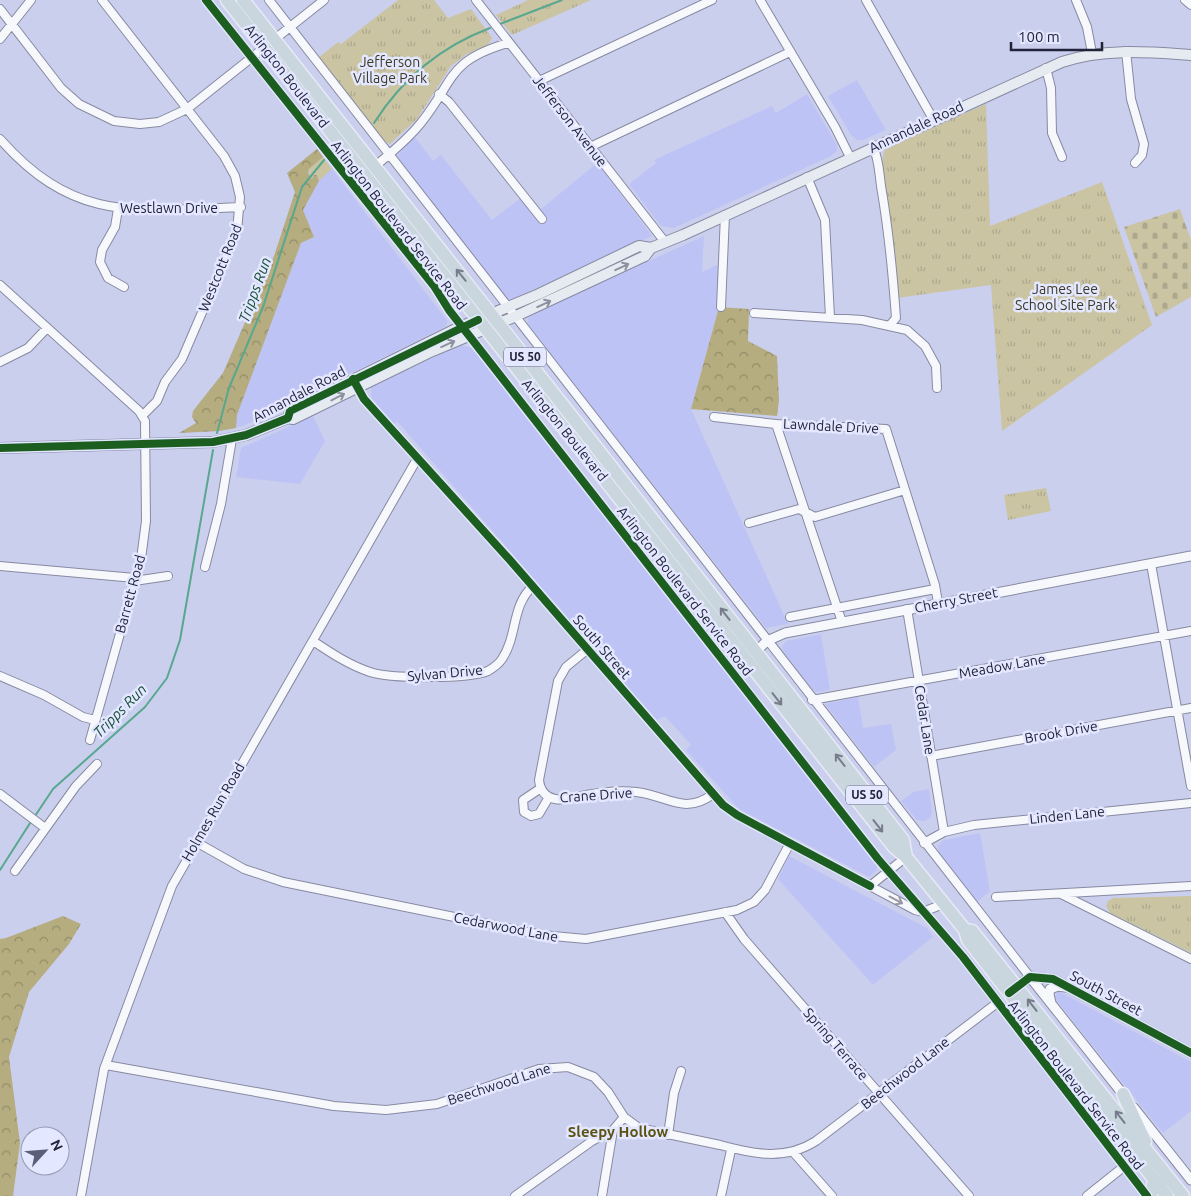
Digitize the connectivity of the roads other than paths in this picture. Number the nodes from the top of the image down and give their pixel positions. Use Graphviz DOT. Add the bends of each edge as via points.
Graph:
graph roads {
  1 [pos="31,0"];
  2 [pos="102,0"];
  3 [pos="206,0"];
  4 [pos="227,0"];
  5 [pos="243,0"];
  6 [pos="269,0"];
  7 [pos="324,0"];
  8 [pos="477,0"];
  9 [pos="712,0"];
  10 [pos="760,0"];
  11 [pos="866,0"];
  12 [pos="1076,0"];
  13 [pos="1185,0"];
  14 [pos="1191,5"];
  15 [pos="0,9"];
  16 [pos="12,25"];
  17 [pos="290,27"];
  18 [pos="0,39"];
  19 [pos="508,43"];
  20 [pos="269,44"];
  21 [pos="1126,51"];
  22 [pos="790,52"];
  23 [pos="1092,54"];
  24 [pos="1191,55"];
  25 [pos="251,58"];
  26 [pos="1046,68"];
  27 [pos="538,81"];
  28 [pos="439,94"];
  29 [pos="187,108"];
  30 [pos="933,119"];
  31 [pos="0,139"];
  32 [pos="590,147"];
  33 [pos="874,147"];
  34 [pos="389,154"];
  35 [pos="850,157"];
  36 [pos="1062,157"];
  37 [pos="1135,163"];
  38 [pos="370,171"];
  39 [pos="807,177"];
  40 [pos="354,186"];
  41 [pos="241,208"];
  42 [pos="118,209"];
  43 [pos="725,215"];
  44 [pos="542,219"];
  45 [pos="665,242"];
  46 [pos="651,248"];
  47 [pos="0,285"];
  48 [pos="124,287"];
  49 [pos="507,307"];
  50 [pos="721,307"];
  51 [pos="754,313"];
  52 [pos="514,317"];
  53 [pos="830,317"];
  54 [pos="494,318"];
  55 [pos="481,324"];
  56 [pos="890,325"];
  57 [pos="462,326"];
  58 [pos="47,328"];
  59 [pos="469,335"];
  60 [pos="0,362"];
  61 [pos="355,383"];
  62 [pos="937,388"];
  63 [pos="142,416"];
  64 [pos="714,417"];
  65 [pos="776,424"];
  66 [pos="570,436"];
  67 [pos="232,439"];
  68 [pos="145,444"];
  69 [pos="557,446"];
  70 [pos="0,448"];
  71 [pos="417,458"];
  72 [pos="640,479"];
  73 [pos="629,489"];
  74 [pos="905,490"];
  75 [pos="807,513"];
  76 [pos="748,523"];
  77 [pos="1191,556"];
  78 [pos="1151,564"];
  79 [pos="0,566"];
  80 [pos="205,567"];
  81 [pos="168,576"];
  82 [pos="135,579"];
  83 [pos="533,586"];
  84 [pos="935,589"];
  85 [pos="938,603"];
  86 [pos="838,608"];
  87 [pos="907,609"];
  88 [pos="790,617"];
  89 [pos="842,622"];
  90 [pos="1191,631"];
  91 [pos="1164,636"];
  92 [pos="313,641"];
  93 [pos="767,641"];
  94 [pos="588,649"];
  95 [pos="751,656"];
  96 [pos="734,672"];
  97 [pos="0,676"];
  98 [pos="919,681"];
  99 [pos="812,700"];
  100 [pos="1191,708"];
  101 [pos="1177,711"];
  102 [pos="95,720"];
  103 [pos="90,740"];
  104 [pos="931,756"];
  105 [pos="97,764"];
  106 [pos="1191,786"];
  107 [pos="540,788"];
  108 [pos="0,794"];
  109 [pos="713,794"];
  110 [pos="549,797"];
  111 [pos="1191,803"];
  112 [pos="43,826"];
  113 [pos="944,832"];
  114 [pos="196,842"];
  115 [pos="790,843"];
  116 [pos="924,843"];
  117 [pos="906,857"];
  118 [pos="15,871"];
  119 [pos="889,871"];
  120 [pos="870,886"];
  121 [pos="1191,886"];
  122 [pos="1060,893"];
  123 [pos="996,896"];
  124 [pos="943,904"];
  125 [pos="724,912"];
  126 [pos="923,912"];
  127 [pos="1191,960"];
  128 [pos="1030,977"];
  129 [pos="1071,988"];
  130 [pos="1013,990"];
  131 [pos="997,1002"];
  132 [pos="1051,1003"];
  133 [pos="1191,1053"];
  134 [pos="106,1065"];
  135 [pos="681,1071"];
  136 [pos="879,1093"];
  137 [pos="1123,1094"];
  138 [pos="624,1118"];
  139 [pos="613,1130"];
  140 [pos="668,1135"];
  141 [pos="731,1150"];
  142 [pos="794,1153"];
  143 [pos="1136,1157"];
  144 [pos="1155,1161"];
  145 [pos="1124,1166"];
  146 [pos="1191,1180"];
  147 [pos="1156,1183"];
  148 [pos="81,1196"];
  149 [pos="515,1196"];
  150 [pos="602,1196"];
  151 [pos="721,1196"];
  152 [pos="832,1196"];
  153 [pos="969,1196"];
  154 [pos="1087,1196"];
  155 [pos="1147,1196"];
  156 [pos="1151,1196"];
  157 [pos="1166,1196"];
  158 [pos="1176,1196"];
  159 [pos="1183,1196"];
  1 -- 16 [label="street"];
  2 -- 29 [label="street, Westcott Road"];
  3 -- 25 [label="street, Arlington Boulevard Service Road"];
  4 -- 20 [label="highway, Arlington Boulevard / US 50"];
  5 -- 20 [label="highway, Arlington Boulevard / US 50"];
  6 -- 17 [label="street"];
  7 -- 17 [label="street"];
  8 -- 19 [label="street, Jefferson Avenue"];
  9 -- 27 [label="street"];
  10 -- 22 [label="street"];
  11 -- 30 [label="street"];
  12 -- 23 [label="street" via="1087,27"];
  13 -- 14 [label="street"];
  15 -- 16 [label="street"];
  16 -- 18 [label="street"];
  16 -- 29 [label="street" via="61,88 90,112 114,121 140,124 159,122"];
  17 -- 20 [label="street"];
  17 -- 34 [label="street"];
  19 -- 27 [label="street, Jefferson Avenue"];
  19 -- 28 [label="street" via="465,62 448,78"];
  20 -- 25 [label="street"];
  20 -- 38 [label="highway, Arlington Boulevard / US 50"];
  20 -- 38 [label="highway, Arlington Boulevard / US 50" via="357,164"];
  21 -- 23 [label="main road, Annandale Road"];
  21 -- 24 [label="main road, Annandale Road"];
  21 -- 37 [label="street" via="1131,99 1144,144 1142,155"];
  22 -- 32 [label="street"];
  22 -- 35 [label="street"];
  23 -- 26 [label="main road, Annandale Road"];
  25 -- 29 [label="street"];
  25 -- 40 [label="street, Arlington Boulevard Service Road"];
  26 -- 30 [label="main road, Annandale Road"];
  26 -- 36 [label="street" via="1051,88 1052,133"];
  27 -- 32 [label="street, Jefferson Avenue"];
  28 -- 34 [label="street" via="420,124"];
  28 -- 44 [label="street" via="450,102"];
  29 -- 41 [label="street, Westcott Road" via="230,166 238,186"];
  30 -- 33 [label="main road, Annandale Road"];
  31 -- 42 [label="street, Westlawn Drive" via="22,163 61,191 88,203"];
  32 -- 45 [label="street, Jefferson Avenue"];
  33 -- 35 [label="main road, Annandale Road"];
  33 -- 56 [label="street" via="885,206 894,287 896,318"];
  34 -- 38 [label="street"];
  34 -- 49 [label="street"];
  35 -- 39 [label="main road, Annandale Road"];
  38 -- 40 [label="street"];
  54 -- 38 [label="highway, Arlington Boulevard / US 50, one-way" via="384,180"];
  38 -- 55 [label="highway, Arlington Boulevard / US 50"];
  39 -- 43 [label="main road, Annandale Road"];
  39 -- 53 [label="street" via="825,220"];
  40 -- 57 [label="street, Arlington Boulevard Service Road"];
  41 -- 42 [label="street, Westlawn Drive"];
  41 -- 63 [label="street, Westcott Road" via="236,231 182,359 165,382 157,401"];
  42 -- 48 [label="street" via="115,228 102,250 100,262 108,278"];
  43 -- 45 [label="main road, Annandale Road"];
  43 -- 50 [label="street"];
  45 -- 46 [label="main road, Annandale Road"];
  46 -- 49 [label="main road, Annandale Road" via="638,246"];
  52 -- 46 [label="main road, Annandale Road, one-way" via="645,256"];
  47 -- 58 [label="street"];
  49 -- 52 [label="street"];
  49 -- 54 [label="main road, Annandale Road"];
  51 -- 53 [label="street"];
  52 -- 54 [label="main road, Annandale Road"];
  52 -- 72 [label="street"];
  53 -- 56 [label="street"];
  54 -- 55 [label="main road, Annandale Road"];
  54 -- 73 [label="highway, Arlington Boulevard / US 50"];
  55 -- 57 [label="main road, Annandale Road"];
  55 -- 59 [label="main road, Annandale Road"];
  55 -- 66 [label="highway, Arlington Boulevard / US 50"];
  56 -- 62 [label="street" via="907,330 925,346 936,366"];
  57 -- 59 [label="street, Arlington Boulevard Service Road"];
  57 -- 61 [label="main road, Annandale Road"];
  58 -- 60 [label="street" via="28,348"];
  58 -- 63 [label="street"];
  61 -- 59 [label="main road, Annandale Road, one-way"];
  59 -- 69 [label="street, Arlington Boulevard Service Road"];
  61 -- 67 [label="main road, Annandale Road" via="290,411 288,418"];
  61 -- 71 [label="street, South Street" via="364,399"];
  63 -- 68 [label="street" via="146,425"];
  64 -- 65 [label="street, Lawndale Drive"];
  65 -- 74 [label="street, Lawndale Drive" via="886,428"];
  65 -- 75 [label="street"];
  66 -- 69 [label="street"];
  66 -- 95 [label="highway, Arlington Boulevard / US 50"];
  67 -- 68 [label="main road, Annandale Road"];
  67 -- 80 [label="street" via="221,504"];
  68 -- 70 [label="main road, Annandale Road"];
  68 -- 82 [label="street, Barrett Road" via="146,521"];
  69 -- 96 [label="street, Arlington Boulevard Service Road"];
  71 -- 83 [label="street, South Street"];
  71 -- 92 [label="street, Holmes Run Road"];
  72 -- 73 [label="street"];
  72 -- 93 [label="street"];
  95 -- 73 [label="highway, Arlington Boulevard / US 50, one-way"];
  74 -- 75 [label="street" via="815,517"];
  74 -- 84 [label="street, Lawndale Drive"];
  75 -- 76 [label="street" via="800,509"];
  75 -- 86 [label="street"];
  77 -- 78 [label="street, Cherry Street"];
  78 -- 85 [label="street, Cherry Street"];
  78 -- 91 [label="street"];
  79 -- 82 [label="street"];
  81 -- 82 [label="street"];
  82 -- 102 [label="street, Barrett Road"];
  83 -- 92 [label="street, Sylvan Drive" via="518,605 503,657 493,668 479,673 409,678 383,676 342,660"];
  83 -- 94 [label="street, South Street"];
  84 -- 85 [label="street, Lawndale Drive"];
  84 -- 86 [label="street, Cherry Street"];
  85 -- 87 [label="street, Cherry Street"];
  86 -- 88 [label="street, Cherry Street"];
  86 -- 89 [label="street"];
  87 -- 89 [label="street, Cherry Street"];
  87 -- 98 [label="street, Cedar Lane"];
  89 -- 93 [label="street, Cherry Street" via="785,633"];
  90 -- 91 [label="street, Meadow Lane"];
  91 -- 98 [label="street, Meadow Lane"];
  91 -- 101 [label="street"];
  92 -- 114 [label="street, Holmes Run Road"];
  93 -- 95 [label="street, Cherry Street"];
  93 -- 99 [label="street"];
  94 -- 107 [label="street, Crane Drive" via="566,667 558,681 543,755"];
  94 -- 109 [label="street, South Street"];
  95 -- 96 [label="street, Cherry Street"];
  95 -- 117 [label="highway, Arlington Boulevard / US 50" via="903,840"];
  96 -- 119 [label="street, Arlington Boulevard Service Road"];
  97 -- 102 [label="street"];
  98 -- 99 [label="street, Meadow Lane"];
  98 -- 104 [label="street, Cedar Lane"];
  99 -- 116 [label="street"];
  100 -- 101 [label="street, Brook Drive"];
  101 -- 104 [label="street, Brook Drive"];
  101 -- 106 [label="street"];
  102 -- 103 [label="street, Barrett Road"];
  104 -- 113 [label="street, Cedar Lane"];
  105 -- 112 [label="street"];
  107 -- 110 [label="street, Crane Drive"];
  107 -- 110 [label="street" via="523,800 524,812 531,816 539,814"];
  108 -- 112 [label="street"];
  109 -- 110 [label="street, Crane Drive" via="688,805 629,791 560,800"];
  109 -- 115 [label="street, South Street" via="729,810"];
  111 -- 113 [label="street, Linden Lane" via="1030,818"];
  112 -- 118 [label="street"];
  113 -- 116 [label="street, Linden Lane"];
  114 -- 125 [label="street, Cedarwood Lane" via="237,866 268,879 561,938 586,939"];
  114 -- 134 [label="street, Holmes Run Road" via="165,902"];
  115 -- 120 [label="street, South Street"];
  115 -- 125 [label="street, Cedarwood Lane" via="760,896 748,905"];
  116 -- 128 [label="street"];
  117 -- 119 [label="street"];
  117 -- 124 [label="highway, Arlington Boulevard / US 50"];
  119 -- 120 [label="street"];
  119 -- 126 [label="street, Arlington Boulevard Service Road"];
  120 -- 126 [label="street, South Street, one-way"];
  121 -- 122 [label="street"];
  122 -- 123 [label="street"];
  122 -- 127 [label="street"];
  124 -- 126 [label="street"];
  124 -- 130 [label="highway, Arlington Boulevard / US 50" via="965,930 968,940"];
  125 -- 136 [label="street, Spring Terrace"];
  126 -- 131 [label="street, Arlington Boulevard Service Road" via="939,927"];
  128 -- 129 [label="street, South Street" via="1045,977"];
  128 -- 130 [label="street"];
  128 -- 132 [label="street"];
  129 -- 132 [label="street" via="1053,987 1049,992"];
  129 -- 133 [label="street, South Street"];
  130 -- 143 [label="highway, Arlington Boulevard / US 50"];
  144 -- 130 [label="highway, Arlington Boulevard / US 50, one-way"];
  131 -- 136 [label="street, Beechwood Lane"];
  131 -- 145 [label="street, Arlington Boulevard Service Road"];
  132 -- 137 [label="street"];
  134 -- 138 [label="street, Beechwood Lane" via="315,1103 386,1110 438,1104 539,1069 568,1067 594,1077"];
  134 -- 148 [label="street, Holmes Run Road"];
  135 -- 140 [label="street"];
  136 -- 142 [label="street, Beechwood Lane" via="816,1142"];
  136 -- 153 [label="street, Spring Terrace"];
  137 -- 144 [label="highway"];
  137 -- 146 [label="street"];
  138 -- 139 [label="street"];
  138 -- 140 [label="street, Beechwood Lane" via="639,1128"];
  139 -- 149 [label="street" via="592,1140"];
  139 -- 150 [label="street"];
  140 -- 141 [label="street, Beechwood Lane"];
  141 -- 142 [label="street, Beechwood Lane" via="774,1155"];
  141 -- 151 [label="street"];
  142 -- 152 [label="street"];
  143 -- 145 [label="street"];
  143 -- 147 [label="highway, Arlington Boulevard / US 50"];
  144 -- 159 [label="highway, Arlington Boulevard / US 50"];
  145 -- 154 [label="street"];
  145 -- 155 [label="street, Arlington Boulevard Service Road"];
  147 -- 156 [label="highway" via="1151,1188"];
  147 -- 157 [label="highway, Arlington Boulevard / US 50"];
  147 -- 158 [label="highway" via="1168,1185"];
}
